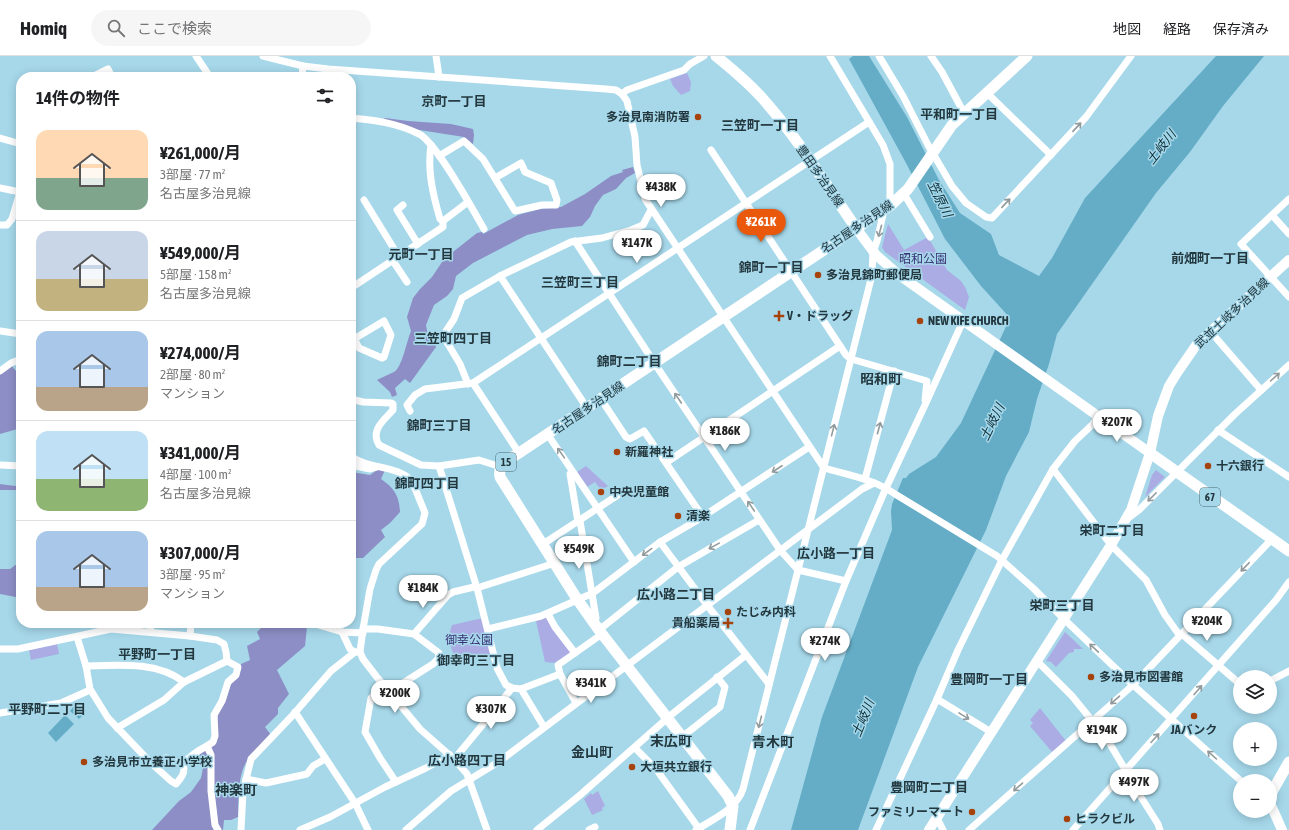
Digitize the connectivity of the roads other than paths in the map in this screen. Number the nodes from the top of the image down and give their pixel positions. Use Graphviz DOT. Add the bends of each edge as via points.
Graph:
graph roads {
  1 [pos="196,56"];
  2 [pos="263,56"];
  3 [pos="436,56"];
  4 [pos="704,56"];
  5 [pos="830,56"];
  6 [pos="879,56"];
  7 [pos="931,56"];
  8 [pos="1027,56"];
  9 [pos="1131,56"];
  10 [pos="720,57"];
  11 [pos="303,66"];
  12 [pos="102,72"];
  13 [pos="110,72"];
  14 [pos="207,72"];
  15 [pos="302,72"];
  16 [pos="334,72"];
  17 [pos="356,74"];
  18 [pos="439,77"];
  19 [pos="987,93"];
  20 [pos="622,94"];
  21 [pos="964,114"];
  22 [pos="356,118"];
  23 [pos="870,122"];
  24 [pos="0,138"];
  25 [pos="16,143"];
  26 [pos="431,145"];
  27 [pos="711,150"];
  28 [pos="932,155"];
  29 [pos="1051,155"];
  30 [pos="439,156"];
  31 [pos="810,160"];
  32 [pos="495,178"];
  33 [pos="0,188"];
  34 [pos="16,190"];
  35 [pos="906,191"];
  36 [pos="1289,199"];
  37 [pos="364,200"];
  38 [pos="468,202"];
  39 [pos="747,202"];
  40 [pos="16,204"];
  41 [pos="403,205"];
  42 [pos="887,208"];
  43 [pos="652,210"];
  44 [pos="1272,215"];
  45 [pos="443,221"];
  46 [pos="0,225"];
  47 [pos="856,228"];
  48 [pos="484,229"];
  49 [pos="1289,234"];
  50 [pos="930,237"];
  51 [pos="575,241"];
  52 [pos="418,244"];
  53 [pos="678,248"];
  54 [pos="873,252"];
  55 [pos="396,259"];
  56 [pos="1289,260"];
  57 [pos="792,272"];
  58 [pos="500,276"];
  59 [pos="1270,277"];
  60 [pos="407,282"];
  61 [pos="356,285"];
  62 [pos="609,294"];
  63 [pos="1289,297"];
  64 [pos="723,317"];
  65 [pos="965,322"];
  66 [pos="0,331"];
  67 [pos="1210,331"];
  68 [pos="16,333"];
  69 [pos="356,336"];
  70 [pos="541,338"];
  71 [pos="356,344"];
  72 [pos="840,346"];
  73 [pos="851,359"];
  74 [pos="16,361"];
  75 [pos="655,363"];
  76 [pos="1289,365"];
  77 [pos="0,371"];
  78 [pos="894,371"];
  79 [pos="471,384"];
  80 [pos="1261,390"];
  81 [pos="772,392"];
  82 [pos="601,399"];
  83 [pos="356,400"];
  84 [pos="925,405"];
  85 [pos="587,408"];
  86 [pos="410,411"];
  87 [pos="1095,414"];
  88 [pos="1218,430"];
  89 [pos="548,434"];
  90 [pos="704,437"];
  91 [pos="809,447"];
  92 [pos="519,453"];
  93 [pos="1150,453"];
  94 [pos="356,459"];
  95 [pos="667,462"];
  96 [pos="0,465"];
  97 [pos="16,466"];
  98 [pos="356,466"];
  99 [pos="380,466"];
  100 [pos="439,466"];
  101 [pos="501,467"];
  102 [pos="824,468"];
  103 [pos="1053,469"];
  104 [pos="1177,473"];
  105 [pos="570,474"];
  106 [pos="1289,477"];
  107 [pos="865,479"];
  108 [pos="874,483"];
  109 [pos="886,488"];
  110 [pos="741,492"];
  111 [pos="618,495"];
  112 [pos="598,509"];
  113 [pos="703,517"];
  114 [pos="759,520"];
  115 [pos="1126,520"];
  116 [pos="579,521"];
  117 [pos="808,529"];
  118 [pos="1272,539"];
  119 [pos="660,542"];
  120 [pos="543,544"];
  121 [pos="1111,545"];
  122 [pos="780,550"];
  123 [pos="1289,551"];
  124 [pos="1000,558"];
  125 [pos="634,562"];
  126 [pos="555,563"];
  127 [pos="678,567"];
  128 [pos="798,570"];
  129 [pos="846,581"];
  130 [pos="1289,582"];
  131 [pos="477,588"];
  132 [pos="593,592"];
  133 [pos="577,599"];
  134 [pos="707,605"];
  135 [pos="548,614"];
  136 [pos="596,618"];
  137 [pos="1064,619"];
  138 [pos="150,628"];
  139 [pos="191,628"];
  140 [pos="332,628"];
  141 [pos="488,629"];
  142 [pos="363,631"];
  143 [pos="150,632"];
  144 [pos="342,632"];
  145 [pos="600,632"];
  146 [pos="414,634"];
  147 [pos="1181,635"];
  148 [pos="190,636"];
  149 [pos="77,637"];
  150 [pos="0,649"];
  151 [pos="358,652"];
  152 [pos="575,653"];
  153 [pos="746,655"];
  154 [pos="227,661"];
  155 [pos="1037,661"];
  156 [pos="1219,665"];
  157 [pos="86,666"];
  158 [pos="627,666"];
  159 [pos="1289,671"];
  160 [pos="560,674"];
  161 [pos="717,677"];
  162 [pos="1277,677"];
  163 [pos="1233,678"];
  164 [pos="184,682"];
  165 [pos="769,684"];
  166 [pos="1133,684"];
  167 [pos="512,688"];
  168 [pos="521,689"];
  169 [pos="90,690"];
  170 [pos="387,690"];
  171 [pos="937,699"];
  172 [pos="576,703"];
  173 [pos="295,712"];
  174 [pos="0,713"];
  175 [pos="668,719"];
  176 [pos="1172,719"];
  177 [pos="1092,721"];
  178 [pos="544,727"];
  179 [pos="117,728"];
  180 [pos="991,732"];
  181 [pos="682,737"];
  182 [pos="207,746"];
  183 [pos="635,748"];
  184 [pos="452,757"];
  185 [pos="325,759"];
  186 [pos="1289,762"];
  187 [pos="152,764"];
  188 [pos="183,764"];
  189 [pos="1126,771"];
  190 [pos="1233,774"];
  191 [pos="246,779"];
  192 [pos="470,779"];
  193 [pos="396,782"];
  194 [pos="1277,783"];
  195 [pos="355,803"];
  196 [pos="733,806"];
  197 [pos="937,818"];
  198 [pos="1277,818"];
  199 [pos="698,829"];
  200 [pos="218,830"];
  201 [pos="241,830"];
  202 [pos="300,830"];
  203 [pos="368,830"];
  204 [pos="406,830"];
  205 [pos="487,830"];
  206 [pos="537,830"];
  207 [pos="730,830"];
  208 [pos="750,830"];
  209 [pos="876,830"];
  210 [pos="929,830"];
  211 [pos="943,830"];
  212 [pos="969,830"];
  213 [pos="1074,830"];
  214 [pos="1160,830"];
  215 [pos="1282,830"];
  1 -- 14 [label="street"];
  2 -- 11 [label="street"];
  3 -- 18 [label="street"];
  4 -- 20 [label="street" via="684,70"];
  5 -- 23 [label="street"];
  6 -- 28 [label="street" via="903,96"];
  7 -- 21 [label="street"];
  8 -- 19 [label="main road, 名古屋多治見線 / 15"];
  29 -- 9 [label="street, one-way" via="1086,117"];
  10 -- 31 [label="main road, 豊田多治見線" via="763,99"];
  11 -- 15 [label="street"];
  11 -- 16 [label="street"];
  12 -- 13 [label="street" via="108,69"];
  17 -- 18 [label="street"];
  18 -- 20 [label="street" via="606,88"];
  19 -- 21 [label="main road, 名古屋多治見線 / 15"];
  19 -- 29 [label="street"];
  20 -- 43 [label="street" via="627,101 635,137 637,165 645,199"];
  21 -- 28 [label="main road, 名古屋多治見線 / 15" via="952,125"];
  22 -- 26 [label="street" via="388,122 420,134"];
  23 -- 31 [label="street"];
  23 -- 42 [label="street" via="890,164"];
  24 -- 25 [label="street"];
  26 -- 30 [label="street"];
  26 -- 45 [label="street" via="431,188 440,219"];
  27 -- 39 [label="street"];
  28 -- 29 [label="street, one-way" via="966,203 986,217 992,218"];
  28 -- 35 [label="main road, 名古屋多治見線 / 15"];
  30 -- 32 [label="street" via="464,141 483,159"];
  30 -- 38 [label="street"];
  31 -- 39 [label="street"];
  31 -- 47 [label="main road, 豊田多治見線"];
  32 -- 32 [label="street" via="515,211 556,204 551,183 525,172 521,163"];
  33 -- 34 [label="street"];
  35 -- 42 [label="main road, 名古屋多治見線 / 15"];
  35 -- 50 [label="street"];
  36 -- 44 [label="street"];
  37 -- 55 [label="street"];
  38 -- 45 [label="street"];
  38 -- 48 [label="street"];
  39 -- 53 [label="street"];
  39 -- 57 [label="street"];
  40 -- 46 [label="street" via="12,219 7,225"];
  41 -- 52 [label="street" via="396,210"];
  42 -- 47 [label="main road, 名古屋多治見線 / 15"];
  42 -- 54 [label="street, one-way"];
  43 -- 51 [label="street" via="643,225 631,230 602,238"];
  43 -- 53 [label="street"];
  44 -- 49 [label="street"];
  44 -- 59 [label="street" via="1241,244"];
  45 -- 52 [label="street" via="443,227"];
  47 -- 54 [label="main road"];
  47 -- 57 [label="main road, 名古屋多治見線 / 15"];
  51 -- 58 [label="street"];
  51 -- 62 [label="street"];
  52 -- 55 [label="street"];
  53 -- 62 [label="street"];
  53 -- 64 [label="street"];
  54 -- 65 [label="main road" via="899,275"];
  54 -- 73 [label="street" via="872,275"];
  55 -- 60 [label="street"];
  55 -- 61 [label="street"];
  56 -- 59 [label="main road, 武並土岐多治見線"];
  57 -- 64 [label="main road, 名古屋多治見線 / 15"];
  57 -- 72 [label="street"];
  58 -- 70 [label="street"];
  58 -- 79 [label="street" via="462,298 454,320 446,331 446,339"];
  59 -- 63 [label="street"];
  59 -- 67 [label="main road, 武並土岐多治見線"];
  62 -- 70 [label="street"];
  62 -- 75 [label="street"];
  64 -- 75 [label="main road, 名古屋多治見線 / 15"];
  64 -- 81 [label="street"];
  65 -- 84 [label="street"];
  65 -- 87 [label="main road"];
  66 -- 68 [label="street"];
  67 -- 80 [label="street"];
  67 -- 93 [label="main road, 武並土岐多治見線" via="1197,344 1170,386 1158,416"];
  69 -- 71 [label="street" via="384,322 391,335 382,358 359,348"];
  70 -- 79 [label="street"];
  70 -- 85 [label="street"];
  72 -- 73 [label="street"];
  72 -- 81 [label="street"];
  73 -- 78 [label="street"];
  102 -- 73 [label="street, one-way"];
  74 -- 77 [label="street"];
  75 -- 82 [label="main road, 名古屋多治見線 / 15"];
  90 -- 75 [label="street, one-way"];
  80 -- 76 [label="street, one-way"];
  78 -- 84 [label="street" via="927,381"];
  107 -- 78 [label="street, one-way"];
  79 -- 86 [label="street" via="422,390 414,395 407,405"];
  79 -- 92 [label="street"];
  80 -- 88 [label="street"];
  81 -- 90 [label="street"];
  81 -- 91 [label="street"];
  82 -- 85 [label="main road, 名古屋多治見線 / 15"];
  82 -- 95 [label="street" via="626,436 630,439 644,431"];
  83 -- 100 [label="street" via="393,404 393,410 375,434 379,445 421,465"];
  84 -- 109 [label="street"];
  85 -- 89 [label="main road, 名古屋多治見線 / 15"];
  87 -- 93 [label="main road"];
  87 -- 103 [label="street" via="1092,425 1075,441"];
  88 -- 104 [label="street"];
  88 -- 106 [label="street"];
  89 -- 92 [label="main road, 名古屋多治見線 / 15"];
  112 -- 89 [label="street, one-way"];
  90 -- 95 [label="street"];
  90 -- 110 [label="street"];
  91 -- 102 [label="street"];
  91 -- 110 [label="street, one-way"];
  92 -- 101 [label="main road, 名古屋多治見線 / 15"];
  93 -- 104 [label="main road, 67"];
  93 -- 115 [label="main road, 武並土岐多治見線" via="1138,494"];
  94 -- 99 [label="street"];
  95 -- 113 [label="street"];
  96 -- 97 [label="street"];
  98 -- 99 [label="street" via="370,469"];
  99 -- 142 [label="street" via="403,474 412,481 425,513 422,524 379,564 370,589"];
  100 -- 101 [label="street" via="479,460"];
  100 -- 131 [label="street"];
  101 -- 120 [label="main road, 15" via="500,477"];
  102 -- 107 [label="street"];
  102 -- 117 [label="street"];
  103 -- 121 [label="street"];
  103 -- 124 [label="street"];
  104 -- 115 [label="street, one-way"];
  104 -- 118 [label="main road, 67"];
  105 -- 116 [label="street"];
  107 -- 108 [label="street"];
  108 -- 109 [label="street"];
  108 -- 117 [label="street"];
  109 -- 124 [label="street"];
  109 -- 129 [label="street"];
  110 -- 113 [label="street"];
  114 -- 110 [label="street, one-way"];
  111 -- 112 [label="street"];
  112 -- 116 [label="street"];
  112 -- 125 [label="street"];
  113 -- 119 [label="street"];
  114 -- 122 [label="street"];
  114 -- 127 [label="street, one-way"];
  115 -- 121 [label="main road, 武並土岐多治見線"];
  116 -- 120 [label="street"];
  116 -- 132 [label="street"];
  117 -- 122 [label="street"];
  117 -- 128 [label="street"];
  118 -- 123 [label="main road, 67"];
  118 -- 147 [label="street, one-way"];
  119 -- 125 [label="street, one-way"];
  119 -- 127 [label="street"];
  120 -- 126 [label="main road, 15"];
  121 -- 137 [label="main road, 武並土岐多治見線"];
  121 -- 147 [label="street" via="1146,580 1164,615"];
  122 -- 128 [label="street"];
  122 -- 134 [label="street"];
  124 -- 137 [label="street"];
  124 -- 171 [label="street"];
  125 -- 132 [label="street"];
  126 -- 131 [label="street"];
  126 -- 133 [label="main road, 15"];
  127 -- 134 [label="street"];
  127 -- 145 [label="street"];
  128 -- 129 [label="street"];
  128 -- 165 [label="street"];
  129 -- 208 [label="street"];
  130 -- 156 [label="street"];
  131 -- 141 [label="street"];
  131 -- 146 [label="street" via="448,595"];
  132 -- 133 [label="street"];
  132 -- 136 [label="street"];
  133 -- 135 [label="street"];
  133 -- 145 [label="main road, 15"];
  134 -- 153 [label="street"];
  134 -- 158 [label="street"];
  135 -- 141 [label="street"];
  135 -- 152 [label="street"];
  137 -- 155 [label="main road, 武並土岐多治見線"];
  166 -- 137 [label="street, one-way"];
  138 -- 143 [label="street"];
  139 -- 148 [label="street"];
  140 -- 144 [label="street"];
  141 -- 167 [label="street" via="497,668 506,685"];
  142 -- 144 [label="street"];
  142 -- 146 [label="street" via="378,629"];
  142 -- 151 [label="street"];
  143 -- 148 [label="street"];
  143 -- 149 [label="street" via="111,629"];
  144 -- 151 [label="street" via="350,649"];
  145 -- 152 [label="street"];
  145 -- 158 [label="main road, 15"];
  146 -- 170 [label="street" via="439,653 438,659"];
  147 -- 156 [label="street"];
  147 -- 166 [label="street"];
  148 -- 154 [label="street" via="217,640 224,644"];
  149 -- 150 [label="street" via="18,649"];
  149 -- 157 [label="street"];
  151 -- 170 [label="street"];
  151 -- 173 [label="street" via="331,671"];
  152 -- 160 [label="street" via="558,665"];
  153 -- 161 [label="street"];
  153 -- 165 [label="street"];
  154 -- 164 [label="street"];
  154 -- 182 [label="street" via="238,667 236,675 228,682 214,715 215,736 213,742"];
  155 -- 177 [label="street"];
  155 -- 180 [label="main road, 武並土岐多治見線"];
  156 -- 163 [label="street"];
  176 -- 156 [label="street, one-way"];
  157 -- 164 [label="street" via="144,667 161,670"];
  157 -- 169 [label="street"];
  158 -- 172 [label="street"];
  158 -- 175 [label="main road, 15"];
  159 -- 162 [label="street"];
  160 -- 168 [label="street"];
  160 -- 172 [label="street"];
  161 -- 175 [label="street"];
  161 -- 181 [label="street" via="725,687 720,707"];
  164 -- 179 [label="street" via="164,700"];
  165 -- 196 [label="street, one-way" via="743,789"];
  166 -- 176 [label="street"];
  166 -- 177 [label="street, one-way"];
  167 -- 168 [label="street"];
  167 -- 184 [label="street" via="481,729"];
  168 -- 178 [label="street"];
  169 -- 174 [label="street" via="61,703"];
  169 -- 179 [label="street"];
  170 -- 184 [label="street" via="420,729"];
  170 -- 193 [label="street" via="372,698 365,732"];
  171 -- 180 [label="street, one-way"];
  171 -- 209 [label="street"];
  172 -- 178 [label="street"];
  173 -- 185 [label="street"];
  173 -- 191 [label="street" via="251,759"];
  175 -- 181 [label="main road, 15"];
  175 -- 183 [label="street"];
  189 -- 176 [label="street, one-way"];
  190 -- 176 [label="street, one-way"];
  177 -- 189 [label="street" via="1107,739"];
  177 -- 212 [label="street, one-way"];
  178 -- 192 [label="street" via="500,761"];
  179 -- 187 [label="street"];
  180 -- 197 [label="main road, 武並土岐多治見線"];
  181 -- 196 [label="main road, 15"];
  182 -- 188 [label="street"];
  182 -- 200 [label="street" via="211,755 211,791 215,825"];
  183 -- 199 [label="street" via="656,769"];
  183 -- 206 [label="street"];
  184 -- 192 [label="street"];
  184 -- 193 [label="street"];
  185 -- 191 [label="street" via="313,766 307,774 266,783"];
  185 -- 195 [label="street"];
  186 -- 194 [label="main road"];
  187 -- 188 [label="street" via="166,758"];
  187 -- 188 [label="street" via="176,784 183,777"];
  189 -- 213 [label="street"];
  189 -- 214 [label="street"];
  191 -- 201 [label="street"];
  192 -- 204 [label="street" via="451,791"];
  192 -- 205 [label="street"];
  193 -- 195 [label="street"];
  195 -- 202 [label="street"];
  195 -- 203 [label="street"];
  196 -- 199 [label="street"];
  196 -- 207 [label="main road"];
  197 -- 210 [label="main road, 武並土岐多治見線"];
  197 -- 211 [label="street"];
  198 -- 215 [label="main road"];
}
